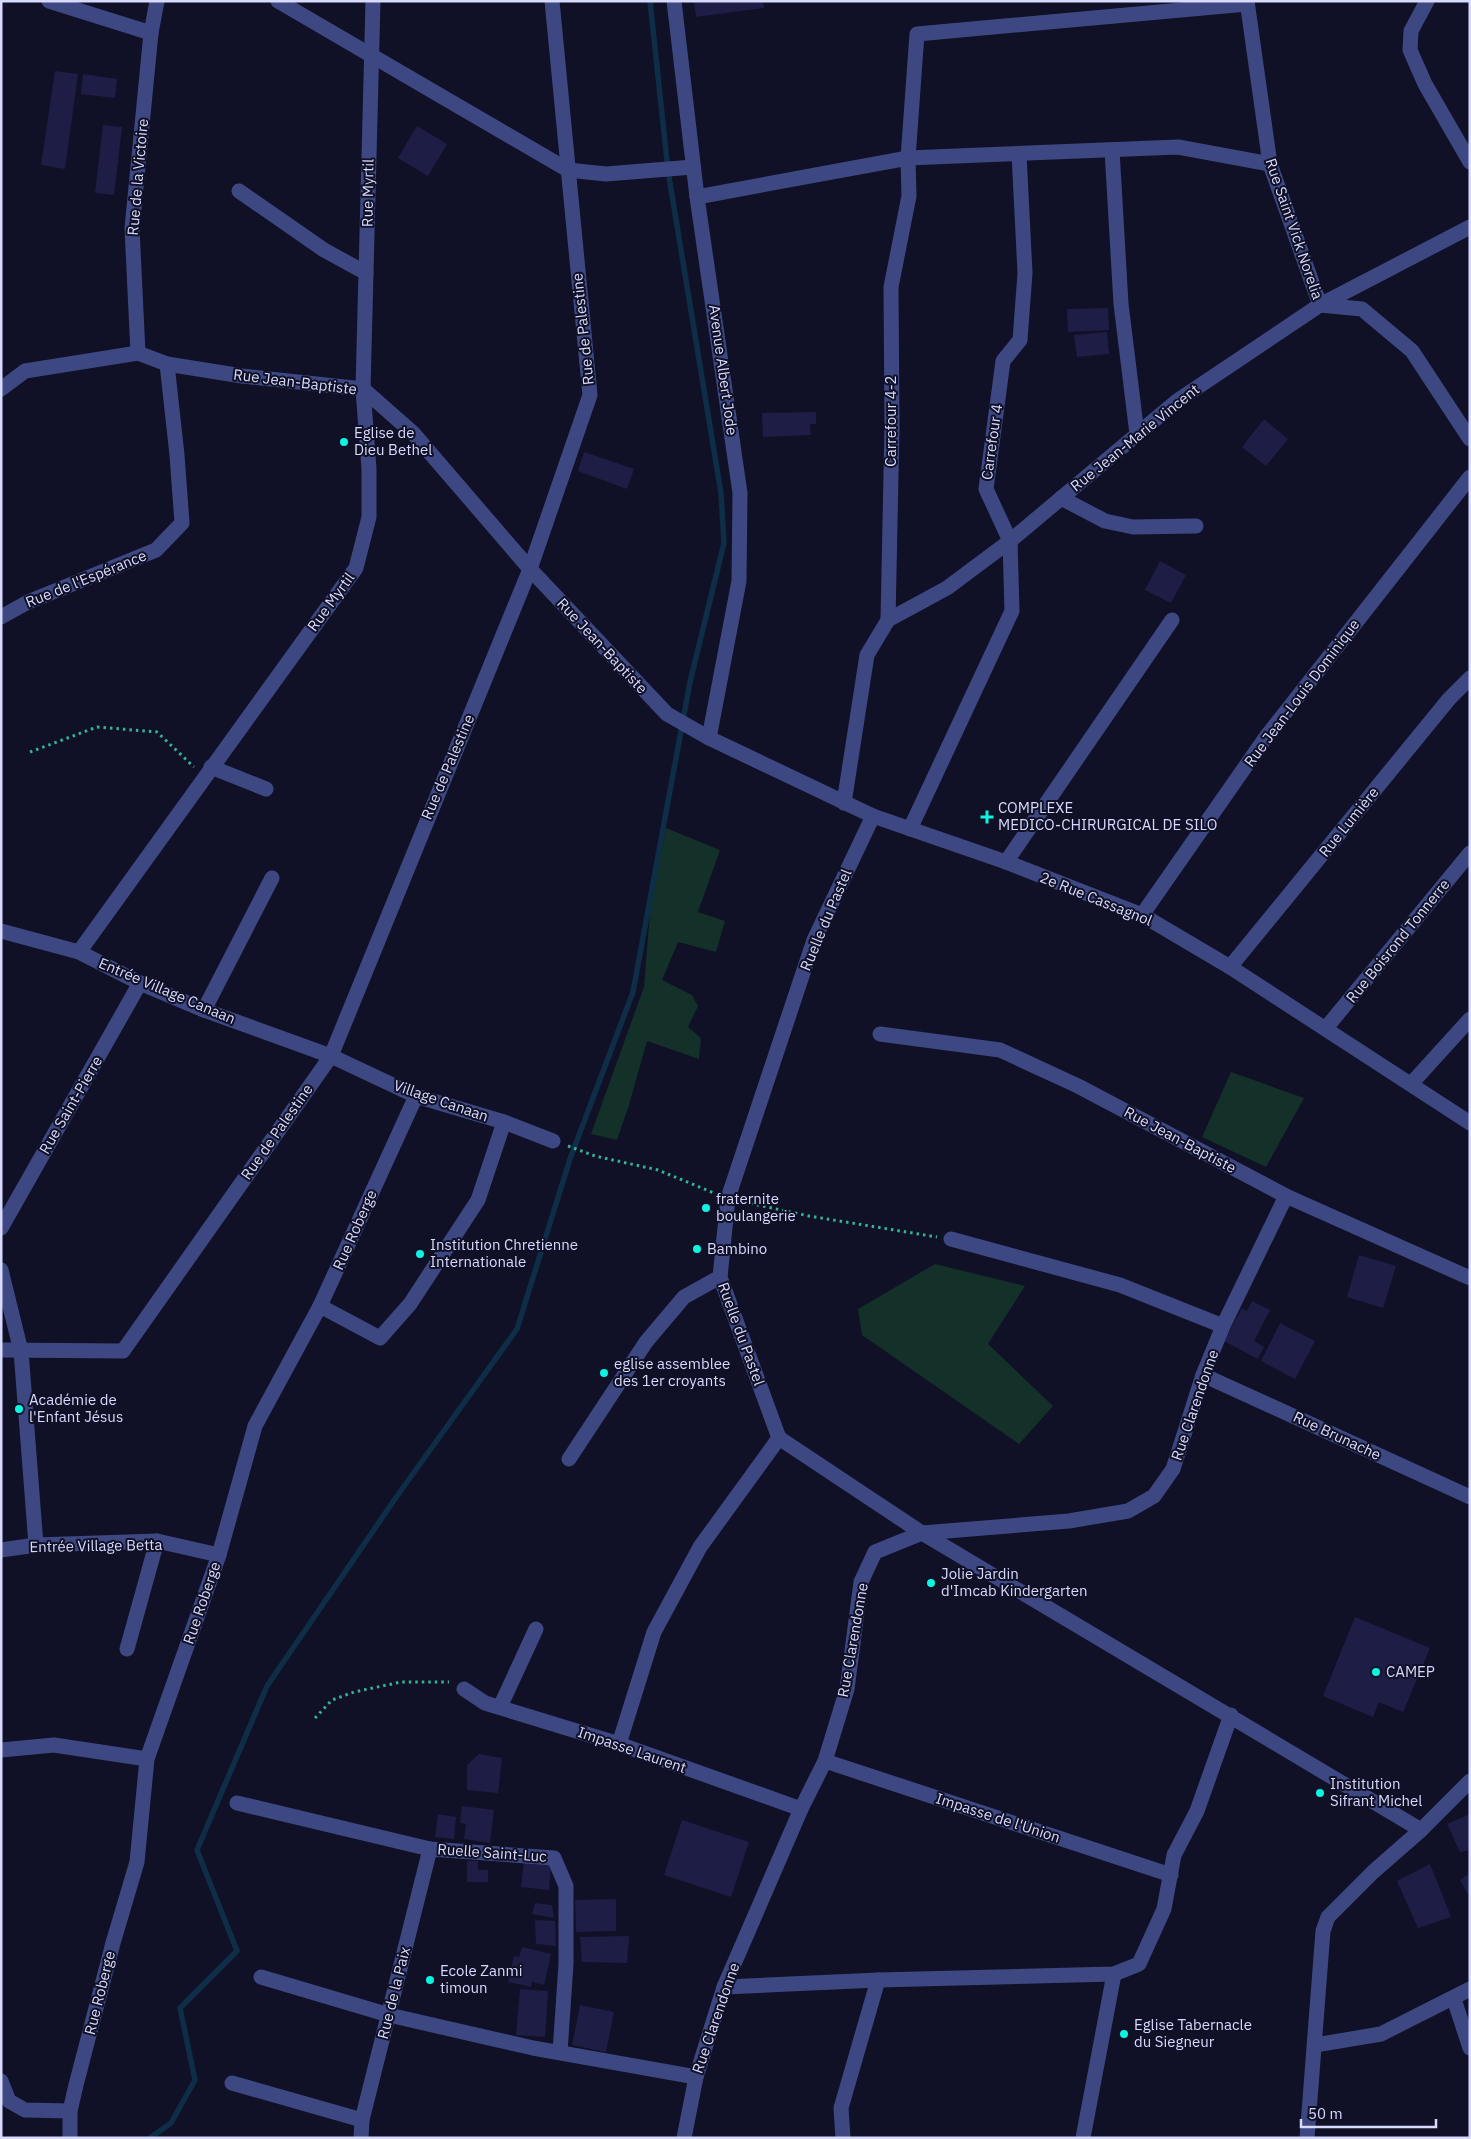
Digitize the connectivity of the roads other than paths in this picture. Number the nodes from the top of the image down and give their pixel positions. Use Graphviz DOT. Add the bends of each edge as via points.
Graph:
graph roads {
  1 [pos="50,1"];
  2 [pos="157,1"];
  3 [pos="278,1"];
  4 [pos="373,1"];
  5 [pos="552,1"];
  6 [pos="674,1"];
  7 [pos="1427,1"];
  8 [pos="1247,2"];
  9 [pos="151,33"];
  10 [pos="371,55"];
  11 [pos="1112,150"];
  12 [pos="1019,154"];
  13 [pos="1468,157"];
  14 [pos="908,158"];
  15 [pos="1270,164"];
  16 [pos="693,167"];
  17 [pos="568,170"];
  18 [pos="240,191"];
  19 [pos="697,197"];
  20 [pos="1470,227"];
  21 [pos="366,273"];
  22 [pos="1320,306"];
  23 [pos="138,353"];
  24 [pos="167,364"];
  25 [pos="1,389"];
  26 [pos="363,389"];
  27 [pos="1138,434"];
  28 [pos="1470,439"];
  29 [pos="1470,477"];
  30 [pos="1061,498"];
  31 [pos="1196,526"];
  32 [pos="1010,541"];
  33 [pos="530,569"];
  34 [pos="1,617"];
  35 [pos="888,620"];
  36 [pos="1172,620"];
  37 [pos="1470,678"];
  38 [pos="694,730"];
  39 [pos="709,738"];
  40 [pos="208,772"];
  41 [pos="266,789"];
  42 [pos="844,803"];
  43 [pos="873,816"];
  44 [pos="910,829"];
  45 [pos="1470,853"];
  46 [pos="1006,862"];
  47 [pos="272,878"];
  48 [pos="1142,915"];
  49 [pos="1,931"];
  50 [pos="79,952"];
  51 [pos="1230,967"];
  52 [pos="140,982"];
  53 [pos="204,1010"];
  54 [pos="1470,1019"];
  55 [pos="1326,1028"];
  56 [pos="880,1034"];
  57 [pos="331,1056"];
  58 [pos="1411,1084"];
  59 [pos="416,1096"];
  60 [pos="504,1122"];
  61 [pos="1470,1123"];
  62 [pos="553,1141"];
  63 [pos="1286,1196"];
  64 [pos="1,1228"];
  65 [pos="951,1239"];
  66 [pos="2,1276"];
  67 [pos="720,1277"];
  68 [pos="1470,1278"];
  69 [pos="320,1306"];
  70 [pos="1223,1326"];
  71 [pos="1,1350"];
  72 [pos="21,1351"];
  73 [pos="1203,1375"];
  74 [pos="779,1438"];
  75 [pos="569,1459"];
  76 [pos="1470,1497"];
  77 [pos="922,1533"];
  78 [pos="157,1541"];
  79 [pos="36,1545"];
  80 [pos="1,1550"];
  81 [pos="219,1555"];
  82 [pos="536,1629"];
  83 [pos="127,1649"];
  84 [pos="464,1689"];
  85 [pos="500,1707"];
  86 [pos="1231,1715"];
  87 [pos="619,1744"];
  88 [pos="1,1750"];
  89 [pos="147,1759"];
  90 [pos="825,1761"];
  91 [pos="1470,1781"];
  92 [pos="238,1803"];
  93 [pos="800,1810"];
  94 [pos="1421,1830"];
  95 [pos="430,1849"];
  96 [pos="1171,1875"];
  97 [pos="1114,1974"];
  98 [pos="262,1977"];
  99 [pos="878,1980"];
  100 [pos="724,1987"];
  101 [pos="1470,1989"];
  102 [pos="1454,1998"];
  103 [pos="389,2015"];
  104 [pos="1315,2045"];
  105 [pos="1470,2048"];
  106 [pos="560,2052"];
  107 [pos="696,2077"];
  108 [pos="1,2081"];
  109 [pos="232,2083"];
  110 [pos="70,2112"];
  111 [pos="362,2120"];
  112 [pos="70,2138"];
  113 [pos="361,2138"];
  114 [pos="684,2138"];
  115 [pos="843,2138"];
  116 [pos="1083,2138"];
  117 [pos="1307,2138"];
  1 -- 9 [label="street"];
  2 -- 9 [label="street, Rue de la Victoire"];
  3 -- 10 [label="street"];
  4 -- 10 [label="street, Rue Myrtil"];
  5 -- 17 [label="street, Rue de Palestine"];
  6 -- 16 [label="street, Avenue Albert Jode"];
  7 -- 13 [label="street" via="1412,31 1410,50 1425,84"];
  8 -- 14 [label="street, Carrefour 4-2" via="917,34"];
  8 -- 15 [label="street, Rue Saint Vick Norelia"];
  9 -- 23 [label="street, Rue de la Victoire" via="132,228"];
  10 -- 17 [label="street"];
  10 -- 21 [label="street, Rue Myrtil"];
  11 -- 12 [label="street"];
  11 -- 15 [label="street" via="1178,147"];
  11 -- 27 [label="street" via="1121,304"];
  12 -- 14 [label="street"];
  12 -- 32 [label="street, Carrefour 4" via="1025,273 1020,340 1003,361 986,489"];
  14 -- 19 [label="street"];
  14 -- 35 [label="street, Carrefour 4-2" via="909,196 891,287"];
  15 -- 22 [label="street, Rue Saint Vick Norelia"];
  16 -- 17 [label="street" via="606,174"];
  16 -- 19 [label="street, Avenue Albert Jode"];
  17 -- 33 [label="street, Rue de Palestine" via="590,394"];
  18 -- 21 [label="street" via="324,250"];
  19 -- 39 [label="street, Avenue Albert Jode" via="740,493 739,581"];
  20 -- 22 [label="street, Rue Jean-Marie Vincent"];
  21 -- 26 [label="street, Rue Myrtil"];
  22 -- 27 [label="street, Rue Jean-Marie Vincent" via="1177,401"];
  22 -- 28 [label="street, Rue Saint Vick Norelia" via="1362,309 1412,351"];
  23 -- 24 [label="street, Rue Jean-Baptiste"];
  23 -- 25 [label="street, Rue Jean-Baptiste" via="25,371"];
  24 -- 26 [label="street, Rue Jean-Baptiste"];
  24 -- 34 [label="street, Rue de l'Espérance" via="182,523 156,550 28,602"];
  26 -- 33 [label="street, Rue Jean-Baptiste" via="413,433"];
  26 -- 40 [label="street, Rue Myrtil" via="369,517 356,568"];
  27 -- 30 [label="street, Rue Jean-Marie Vincent"];
  29 -- 48 [label="street, Rue Jean-Louis Dominique" via="1266,737"];
  30 -- 31 [label="street" via="1105,521 1133,527"];
  30 -- 32 [label="street, Rue Jean-Marie Vincent"];
  32 -- 35 [label="street, Rue Jean-Marie Vincent" via="947,588"];
  32 -- 44 [label="street, Carrefour 4" via="1012,611"];
  33 -- 38 [label="street, Rue Jean-Baptiste" via="667,714"];
  33 -- 57 [label="street, Rue de Palestine"];
  35 -- 42 [label="street, Carrefour 4-2" via="867,655"];
  36 -- 46 [label="street"];
  37 -- 51 [label="street, Rue Lumière" via="1448,699"];
  38 -- 39 [label="street, 2e Rue Cassagnol"];
  39 -- 42 [label="street, 2e Rue Cassagnol"];
  40 -- 41 [label="street"];
  40 -- 50 [label="street, Rue Myrtil"];
  42 -- 43 [label="street, 2e Rue Cassagnol"];
  43 -- 44 [label="street, 2e Rue Cassagnol"];
  43 -- 67 [label="street, Ruelle du Pastel" via="814,940 728,1198"];
  44 -- 46 [label="street, 2e Rue Cassagnol"];
  45 -- 55 [label="street, Rue Boisrond Tonnerre"];
  46 -- 48 [label="street, 2e Rue Cassagnol"];
  47 -- 53 [label="street"];
  48 -- 51 [label="street, 2e Rue Cassagnol"];
  49 -- 50 [label="street, Entrée Village Canaan"];
  50 -- 52 [label="street, Entrée Village Canaan"];
  51 -- 55 [label="street, 2e Rue Cassagnol"];
  52 -- 53 [label="street, Entrée Village Canaan"];
  52 -- 64 [label="street, Rue Saint-Pierre"];
  53 -- 57 [label="street, Entrée Village Canaan"];
  54 -- 58 [label="street"];
  55 -- 58 [label="street, 2e Rue Cassagnol"];
  56 -- 63 [label="street, Rue Jean-Baptiste" via="1000,1050 1078,1086"];
  57 -- 59 [label="street, Village Canaan"];
  57 -- 72 [label="street, Rue de Palestine" via="122,1351"];
  58 -- 61 [label="street, 2e Rue Cassagnol"];
  59 -- 60 [label="street, Village Canaan"];
  59 -- 69 [label="street, Rue Roberge"];
  60 -- 62 [label="street, Village Canaan"];
  60 -- 69 [label="street" via="478,1200 410,1304 380,1338"];
  63 -- 68 [label="street, Rue Jean-Baptiste"];
  63 -- 70 [label="street, Rue Clarendonne"];
  65 -- 70 [label="street" via="1120,1285"];
  66 -- 72 [label="street"];
  67 -- 74 [label="street, Ruelle du Pastel"];
  67 -- 75 [label="street" via="684,1297 646,1342"];
  69 -- 81 [label="street, Rue Roberge" via="255,1426"];
  70 -- 73 [label="street, Rue Clarendonne"];
  71 -- 72 [label="street, Rue de Palestine"];
  72 -- 79 [label="street"];
  73 -- 76 [label="street, Rue Brunache"];
  73 -- 77 [label="street, Rue Clarendonne" via="1173,1469 1154,1496 1128,1511 1069,1521"];
  74 -- 77 [label="street"];
  74 -- 87 [label="street" via="700,1547 654,1632"];
  77 -- 86 [label="street"];
  77 -- 90 [label="street, Rue Clarendonne" via="875,1552 861,1582 847,1689"];
  78 -- 79 [label="street, Entrée Village Betta"];
  78 -- 81 [label="street, Entrée Village Betta"];
  78 -- 83 [label="street"];
  79 -- 80 [label="street, Entrée Village Betta"];
  81 -- 89 [label="street, Rue Roberge"];
  82 -- 85 [label="street"];
  84 -- 85 [label="street, Impasse Laurent" via="485,1703"];
  85 -- 87 [label="street, Impasse Laurent"];
  86 -- 94 [label="street"];
  86 -- 96 [label="street" via="1197,1811 1174,1855"];
  87 -- 93 [label="street, Impasse Laurent"];
  88 -- 89 [label="street" via="54,1745"];
  89 -- 110 [label="street, Rue Roberge" via="136,1862 112,1943"];
  90 -- 93 [label="street, Rue Clarendonne"];
  90 -- 96 [label="street, Impasse de l'Union"];
  91 -- 94 [label="street"];
  92 -- 95 [label="street, Ruelle Saint-Luc"];
  93 -- 100 [label="street, Rue Clarendonne"];
  94 -- 104 [label="street" via="1328,1917 1323,1931"];
  95 -- 103 [label="street, Rue de la Paix"];
  95 -- 106 [label="street, Ruelle Saint-Luc" via="554,1858 566,1886 566,1964"];
  96 -- 97 [label="street" via="1164,1909 1140,1964"];
  97 -- 99 [label="street"];
  97 -- 116 [label="street"];
  98 -- 103 [label="street"];
  99 -- 100 [label="street"];
  99 -- 115 [label="street" via="841,2108"];
  100 -- 107 [label="street, Rue Clarendonne"];
  101 -- 102 [label="street"];
  102 -- 104 [label="street" via="1381,2034"];
  102 -- 105 [label="street"];
  103 -- 106 [label="street"];
  103 -- 111 [label="street, Rue de la Paix"];
  104 -- 117 [label="street"];
  106 -- 107 [label="street"];
  107 -- 114 [label="street, Rue Clarendonne"];
  108 -- 110 [label="street" via="9,2101 25,2110"];
  109 -- 111 [label="street"];
  110 -- 112 [label="street, Rue Roberge"];
  111 -- 113 [label="street, Rue de la Paix"];
}
